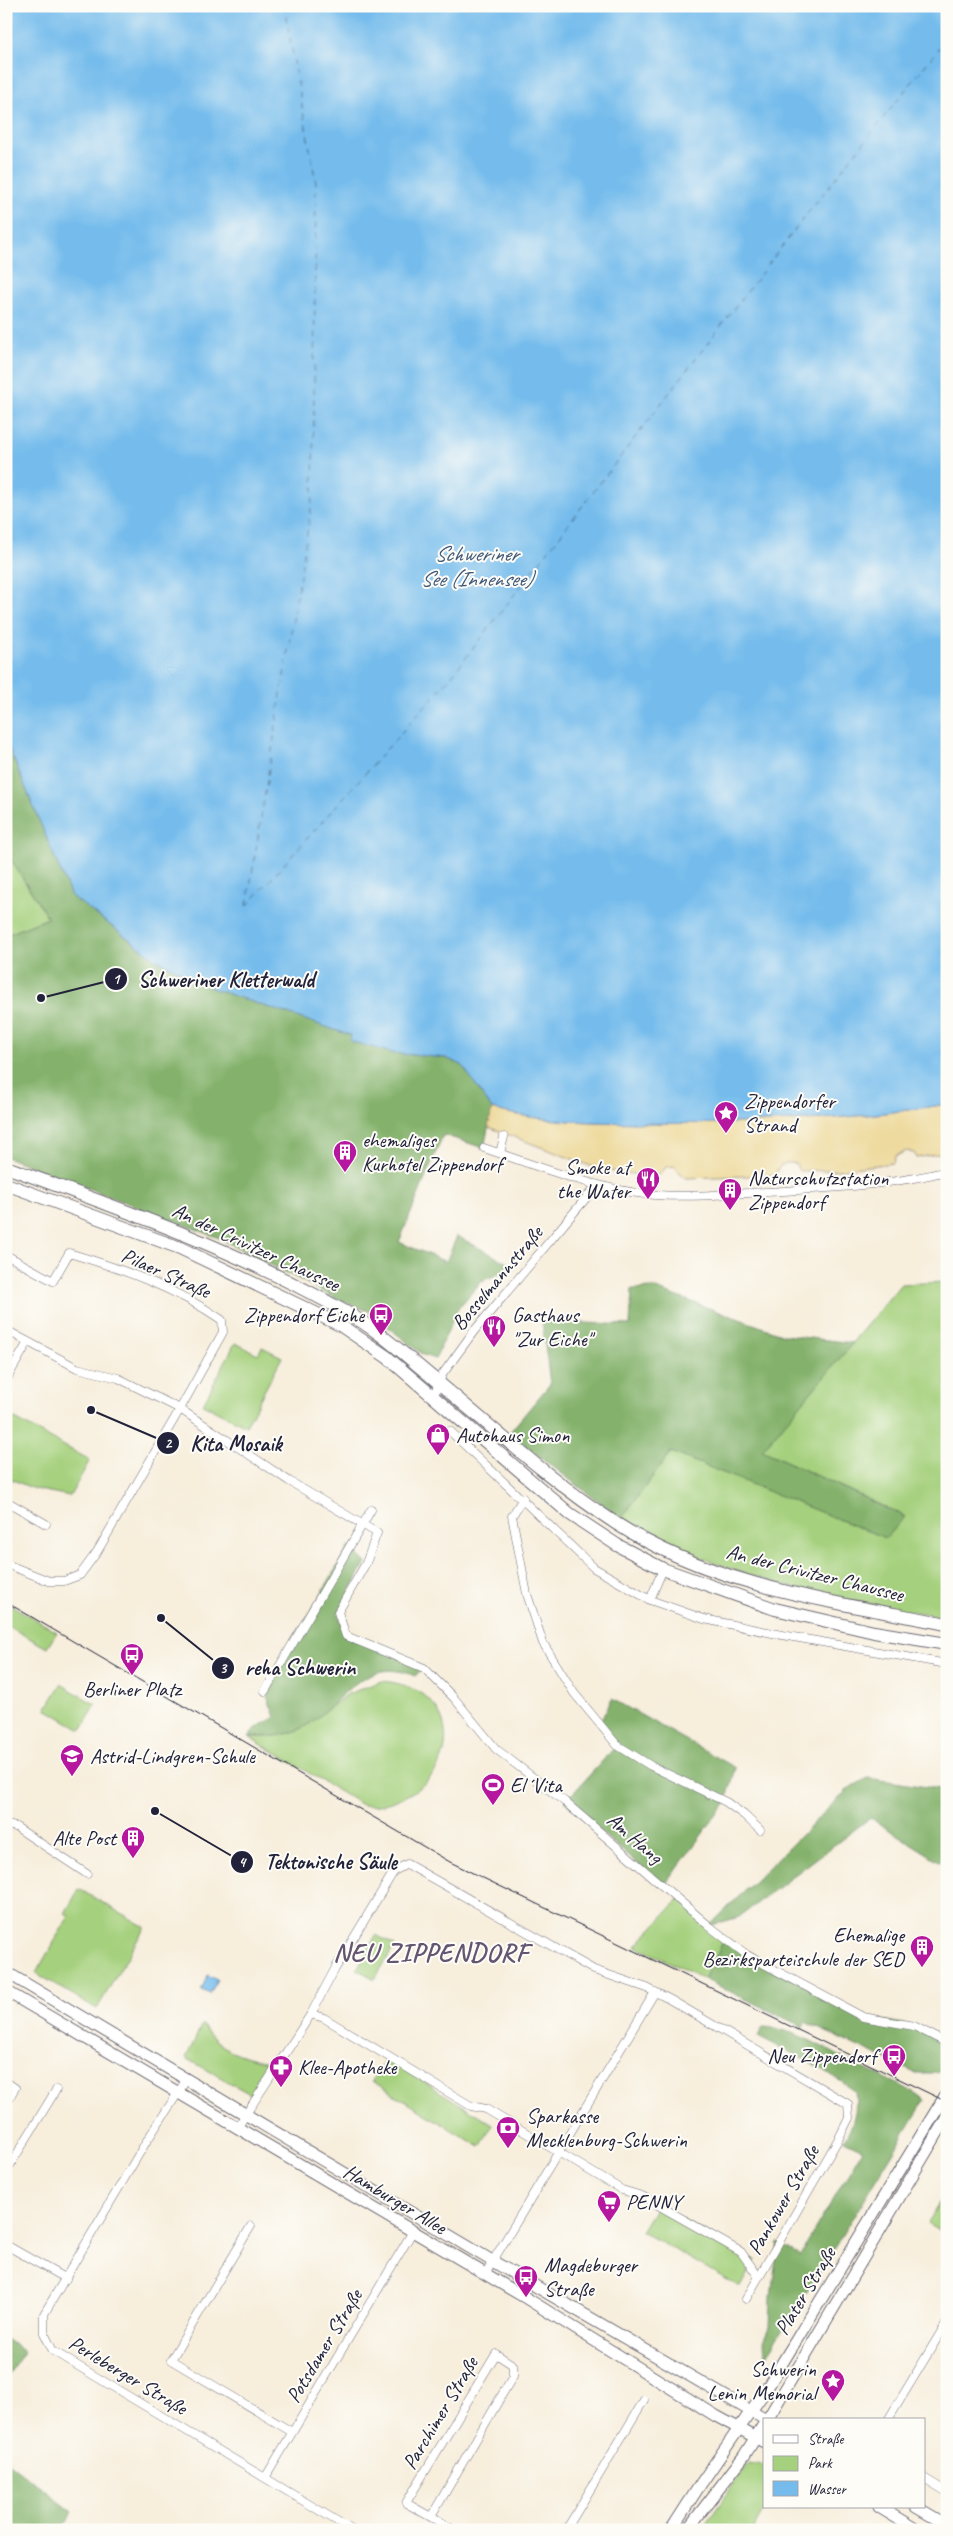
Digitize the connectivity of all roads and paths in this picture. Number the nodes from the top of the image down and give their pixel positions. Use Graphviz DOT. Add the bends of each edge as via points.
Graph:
graph roads {
  1 [pos="504,1137"];
  2 [pos="484,1148"];
  3 [pos="500,1153"];
  4 [pos="6,1167"];
  5 [pos="947,1171"];
  6 [pos="6,1184"];
  7 [pos="597,1185"];
  8 [pos="6,1255"];
  9 [pos="6,1330"];
  10 [pos="28,1342"];
  11 [pos="6,1380"];
  12 [pos="439,1383"];
  13 [pos="433,1398"];
  14 [pos="180,1409"];
  15 [pos="450,1431"];
  16 [pos="523,1498"];
  17 [pos="6,1501"];
  18 [pos="371,1510"];
  19 [pos="46,1524"];
  20 [pos="362,1524"];
  21 [pos="6,1564"];
  22 [pos="663,1569"];
  23 [pos="650,1600"];
  24 [pos="947,1624"];
  25 [pos="874,1632"];
  26 [pos="947,1644"];
  27 [pos="947,1650"];
  28 [pos="947,1664"];
  29 [pos="265,1691"];
  30 [pos="6,1825"];
  31 [pos="760,1830"];
  32 [pos="87,1874"];
  33 [pos="6,1972"];
  34 [pos="6,1990"];
  35 [pos="654,1992"];
  36 [pos="311,2014"];
  37 [pos="947,2043"];
  38 [pos="187,2079"];
  39 [pos="6,2082"];
  40 [pos="56,2090"];
  41 [pos="178,2093"];
  42 [pos="947,2093"];
  43 [pos="6,2103"];
  44 [pos="246,2114"];
  45 [pos="947,2117"];
  46 [pos="237,2128"];
  47 [pos="559,2151"];
  48 [pos="6,2172"];
  49 [pos="251,2226"];
  50 [pos="413,2231"];
  51 [pos="6,2245"];
  52 [pos="494,2262"];
  53 [pos="485,2274"];
  54 [pos="758,2276"];
  55 [pos="66,2279"];
  56 [pos="746,2299"];
  57 [pos="947,2322"];
  58 [pos="644,2400"];
  59 [pos="751,2412"];
  60 [pos="763,2418"];
  61 [pos="767,2418"];
  62 [pos="889,2418"];
  63 [pos="739,2428"];
  64 [pos="292,2432"];
  65 [pos="760,2440"];
  66 [pos="265,2478"];
  67 [pos="926,2479"];
  68 [pos="947,2492"];
  69 [pos="880,2508"];
  70 [pos="918,2508"];
  71 [pos="431,2516"];
  72 [pos="947,2525"];
  73 [pos="352,2530"];
  74 [pos="454,2530"];
  75 [pos="566,2530"];
  76 [pos="671,2530"];
  77 [pos="687,2530"];
  78 [pos="917,2530"];
  1 -- 3 [label="street"];
  2 -- 3 [label="street"];
  3 -- 7 [label="street"];
  4 -- 12 [label="main road, An der Crivitzer Chaussee" via="228,1252 345,1311"];
  5 -- 7 [label="street" via="831,1188 726,1194 638,1193"];
  6 -- 13 [label="main road, An der Crivitzer Chaussee" via="180,1248 340,1325 364,1340"];
  7 -- 12 [label="street, Bosselmannstraße" via="474,1331"];
  8 -- 14 [label="street, Pilaer Straße" via="53,1281 69,1253 147,1279 222,1320 223,1332"];
  9 -- 10 [label="street"];
  10 -- 11 [label="street"];
  10 -- 14 [label="street" via="76,1368 118,1378"];
  12 -- 13 [label="street, Bosselmannstraße"];
  12 -- 24 [label="main road, An der Crivitzer Chaussee" via="591,1505 667,1552 763,1585"];
  13 -- 22 [label="main road, An der Crivitzer Chaussee" via="570,1514 617,1545"];
  14 -- 20 [label="street"];
  14 -- 21 [label="street" via="97,1552 80,1575 64,1581 49,1581"];
  15 -- 16 [label="street"];
  16 -- 23 [label="street" via="594,1568"];
  16 -- 31 [label="street" via="512,1516 527,1594 543,1643 574,1693 617,1745 651,1766 726,1802"];
  17 -- 19 [label="street"];
  18 -- 20 [label="street"];
  20 -- 29 [label="street"];
  20 -- 37 [label="street, Am Hang" via="377,1533 366,1563 338,1612 346,1636 424,1668 496,1749 571,1807 747,1955 863,2017 914,2026"];
  22 -- 23 [label="street"];
  22 -- 25 [label="main road, An der Crivitzer Chaussee" via="775,1609"];
  23 -- 28 [label="street" via="714,1621"];
  25 -- 26 [label="main road, An der Crivitzer Chaussee"];
  25 -- 27 [label="street" via="904,1642"];
  30 -- 32 [label="street" via="16,1827"];
  33 -- 38 [label="street, Hamburger Allee"];
  34 -- 41 [label="street, Hamburger Allee"];
  35 -- 36 [label="street" via="594,1970 407,1864 394,1871"];
  35 -- 47 [label="street"];
  35 -- 54 [label="street, Pankower Straße" via="848,2104 849,2118"];
  36 -- 44 [label="street"];
  36 -- 47 [label="street" via="324,2018 471,2106 486,2109"];
  38 -- 41 [label="street, Perleberger Straße"];
  38 -- 44 [label="street, Hamburger Allee"];
  39 -- 43 [label="street" via="16,2088"];
  40 -- 48 [label="street"];
  41 -- 46 [label="street, Hamburger Allee"];
  41 -- 55 [label="street, Perleberger Straße"];
  42 -- 59 [label="street, Plater Straße"];
  44 -- 46 [label="street"];
  44 -- 52 [label="street, Hamburger Allee"];
  45 -- 61 [label="street, Plater Straße"];
  46 -- 50 [label="street, Hamburger Allee"];
  47 -- 52 [label="street"];
  47 -- 54 [label="street" via="622,2190 642,2196 741,2252"];
  49 -- 64 [label="street" via="171,2360"];
  50 -- 53 [label="street, Hamburger Allee"];
  50 -- 64 [label="street, Potsdamer Straße"];
  51 -- 55 [label="street"];
  52 -- 53 [label="street"];
  52 -- 59 [label="street, Hamburger Allee"];
  53 -- 63 [label="street, Hamburger Allee"];
  54 -- 56 [label="street, Pankower Straße"];
  55 -- 66 [label="street, Perleberger Straße" via="44,2314 44,2334 53,2351"];
  57 -- 62 [label="street"];
  58 -- 75 [label="street"];
  59 -- 60 [label="street, Hamburger Allee"];
  59 -- 63 [label="street, Plater Straße"];
  63 -- 65 [label="street, Hamburger Allee"];
  63 -- 76 [label="street, Plater Straße"];
  64 -- 66 [label="street, Potsdamer Straße"];
  65 -- 77 [label="street"];
  66 -- 73 [label="street, Perleberger Straße"];
  67 -- 68 [label="street"];
  69 -- 78 [label="street"];
  70 -- 72 [label="street"];
  71 -- 71 [label="street, Parchimer Straße" via="513,2376 514,2365 496,2354 406,2503"];
  71 -- 74 [label="street, Parchimer Straße"];
}
